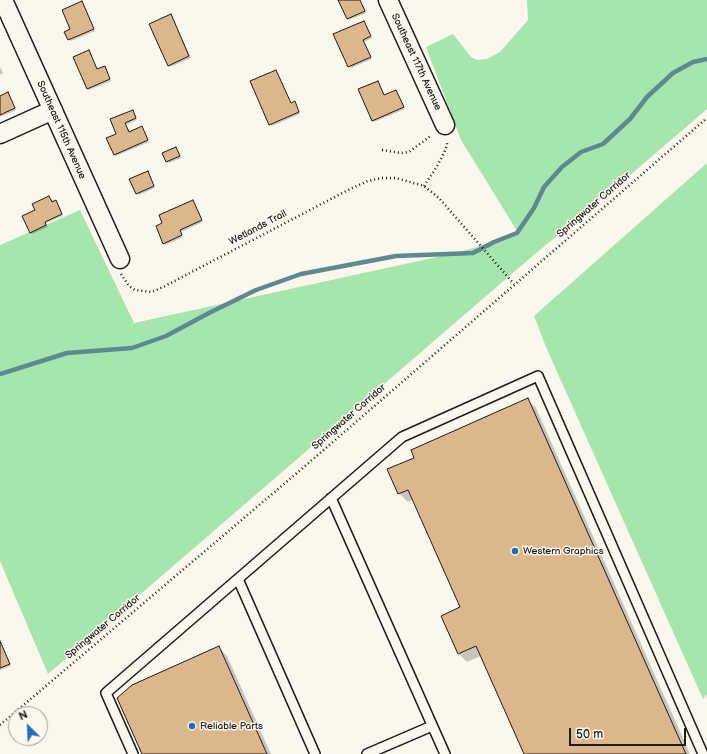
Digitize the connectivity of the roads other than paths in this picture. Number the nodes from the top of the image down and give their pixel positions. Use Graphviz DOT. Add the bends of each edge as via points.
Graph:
graph roads {
  1 [pos="2,0"];
  2 [pos="388,0"];
  3 [pos="53,110"];
  4 [pos="445,125"];
  5 [pos="0,134"];
  6 [pos="120,259"];
  7 [pos="331,498"];
  8 [pos="238,579"];
  9 [pos="432,726"];
  10 [pos="133,754"];
  11 [pos="315,754"];
  12 [pos="367,754"];
  13 [pos="445,754"];
  14 [pos="703,754"];
  1 -- 3 [label="street, Southeast 115th Avenue"];
  2 -- 4 [label="street, Southeast 117th Avenue"];
  3 -- 5 [label="street"];
  3 -- 6 [label="street, Southeast 115th Avenue"];
  7 -- 8 [label="lane"];
  7 -- 9 [label="lane"];
  7 -- 14 [label="lane" via="402,437 538,376"];
  8 -- 10 [label="lane" via="106,693"];
  8 -- 11 [label="lane"];
  9 -- 12 [label="lane"];
  9 -- 13 [label="lane"];
}
